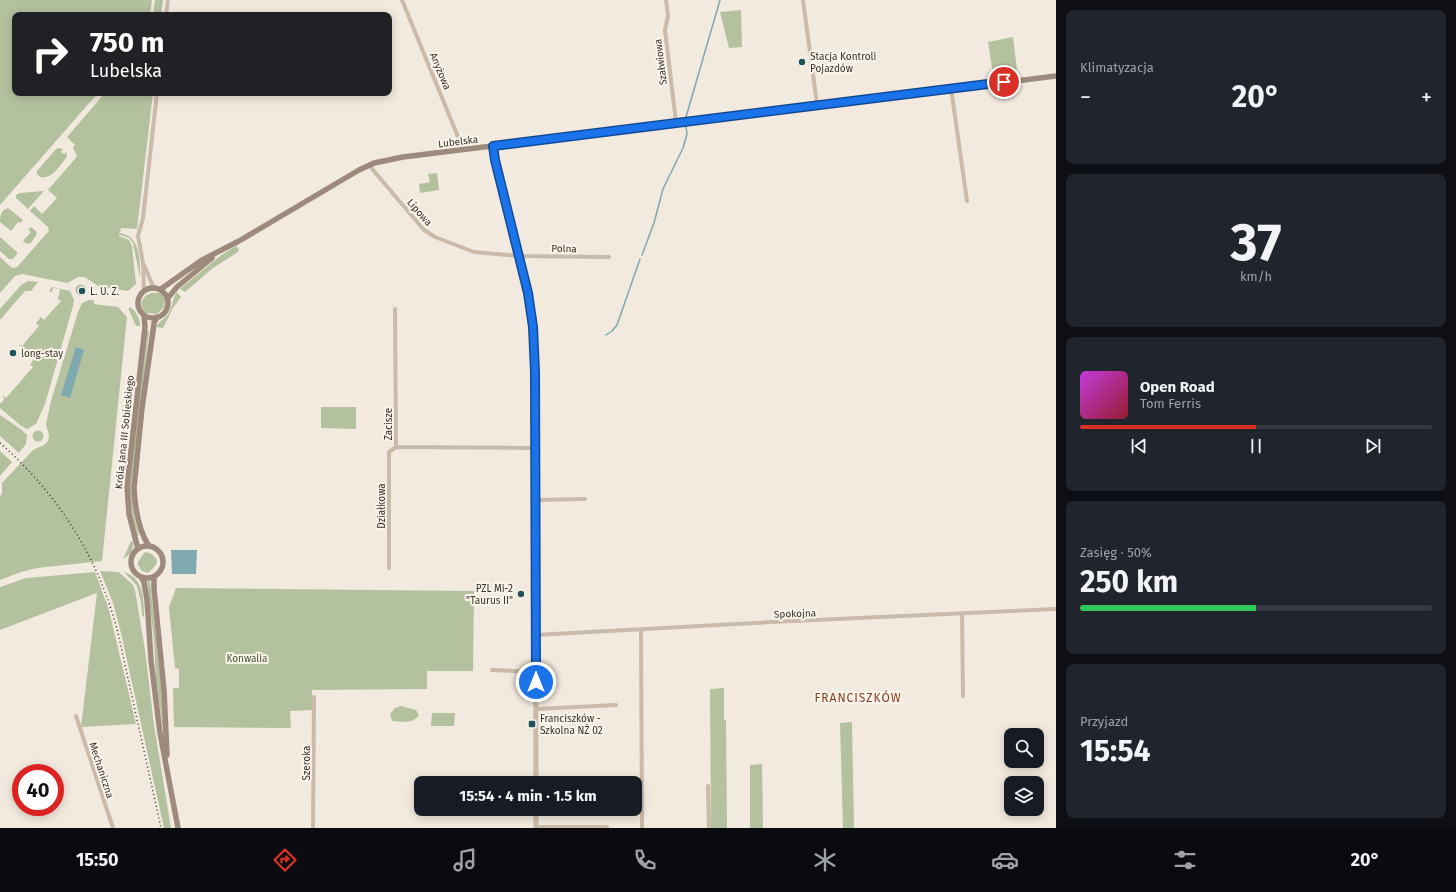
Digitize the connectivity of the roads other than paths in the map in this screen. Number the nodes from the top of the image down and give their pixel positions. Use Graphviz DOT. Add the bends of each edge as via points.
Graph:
graph roads {
  1 [pos="168,0"];
  2 [pos="402,0"];
  3 [pos="666,0"];
  4 [pos="803,0"];
  5 [pos="166,12"];
  6 [pos="1056,76"];
  7 [pos="951,88"];
  8 [pos="157,96"];
  9 [pos="817,104"];
  10 [pos="676,122"];
  11 [pos="493,146"];
  12 [pos="464,149"];
  13 [pos="370,164"];
  14 [pos="967,202"];
  15 [pos="219,253"];
  16 [pos="519,256"];
  17 [pos="608,257"];
  18 [pos="143,263"];
  19 [pos="158,289"];
  20 [pos="144,291"];
  21 [pos="168,298"];
  22 [pos="396,309"];
  23 [pos="144,315"];
  24 [pos="157,317"];
  25 [pos="396,447"];
  26 [pos="534,448"];
  27 [pos="534,500"];
  28 [pos="585,500"];
  29 [pos="149,546"];
  30 [pos="138,549"];
  31 [pos="389,568"];
  32 [pos="141,577"];
  33 [pos="154,577"];
  34 [pos="1056,609"];
  35 [pos="962,614"];
  36 [pos="641,629"];
  37 [pos="536,635"];
  38 [pos="492,670"];
  39 [pos="536,672"];
  40 [pos="963,696"];
  41 [pos="314,697"];
  42 [pos="616,705"];
  43 [pos="536,709"];
  44 [pos="76,716"];
  45 [pos="168,769"];
  46 [pos="536,776"];
  47 [pos="708,786"];
  48 [pos="536,816"];
  49 [pos="607,827"];
  50 [pos="112,828"];
  51 [pos="178,828"];
  52 [pos="313,828"];
  53 [pos="536,828"];
  54 [pos="642,828"];
  55 [pos="709,828"];
  1 -- 5 [label="street"];
  2 -- 12 [label="street, Anyżowa"];
  3 -- 10 [label="street, Szałwiowa" via="668,16 665,30"];
  4 -- 9 [label="street"];
  6 -- 7 [label="main road, Lubelska"];
  7 -- 9 [label="main road, Lubelska"];
  7 -- 14 [label="street"];
  8 -- 18 [label="street" via="143,218 138,236"];
  9 -- 10 [label="main road, Lubelska"];
  10 -- 11 [label="main road, Lubelska"];
  11 -- 12 [label="main road, Lubelska"];
  11 -- 16 [label="street"];
  12 -- 13 [label="main road, Lubelska"];
  13 -- 15 [label="main road, Lubelska"];
  13 -- 16 [label="street, Lipowa" via="421,227 431,235 474,252"];
  15 -- 19 [label="main road, Lubelska" via="202,260"];
  15 -- 21 [label="main road, Lubelska"];
  16 -- 17 [label="street, Polna"];
  16 -- 26 [label="street" via="529,300 533,336"];
  18 -- 19 [label="street" via="152,284"];
  18 -- 20 [label="street"];
  19 -- 20 [label="main road" via="149,288"];
  19 -- 21 [label="main road"];
  20 -- 23 [label="main road" via="138,302"];
  21 -- 24 [label="main road" via="167,310"];
  22 -- 25 [label="street, Zacisze"];
  23 -- 24 [label="main road"];
  23 -- 30 [label="main road, Króla Jana III Sobieskiego" via="145,327 127,486 129,514"];
  24 -- 29 [label="main road, Króla Jana III Sobieskiego" via="154,323 134,482 139,522"];
  25 -- 26 [label="street, Zacisze"];
  25 -- 31 [label="street, Działkowa" via="389,452"];
  26 -- 27 [label="street"];
  27 -- 28 [label="street"];
  27 -- 37 [label="street"];
  29 -- 30 [label="main road"];
  29 -- 33 [label="main road" via="157,550 163,559 162,568"];
  30 -- 32 [label="main road" via="132,557 131,566 135,574"];
  32 -- 33 [label="main road"];
  32 -- 45 [label="main road" via="144,582 160,733"];
  33 -- 45 [label="main road"];
  34 -- 35 [label="street, Spokojna"];
  35 -- 36 [label="street, Spokojna"];
  35 -- 40 [label="street"];
  36 -- 37 [label="street, Spokojna"];
  36 -- 54 [label="street"];
  37 -- 39 [label="street"];
  38 -- 39 [label="street"];
  39 -- 43 [label="street"];
  41 -- 52 [label="street, Szeroka"];
  42 -- 43 [label="street"];
  43 -- 46 [label="street"];
  44 -- 50 [label="street, Mechaniczna"];
  45 -- 51 [label="main road"];
  47 -- 55 [label="street"];
  48 -- 53 [label="street"];
  49 -- 53 [label="street"];
}
